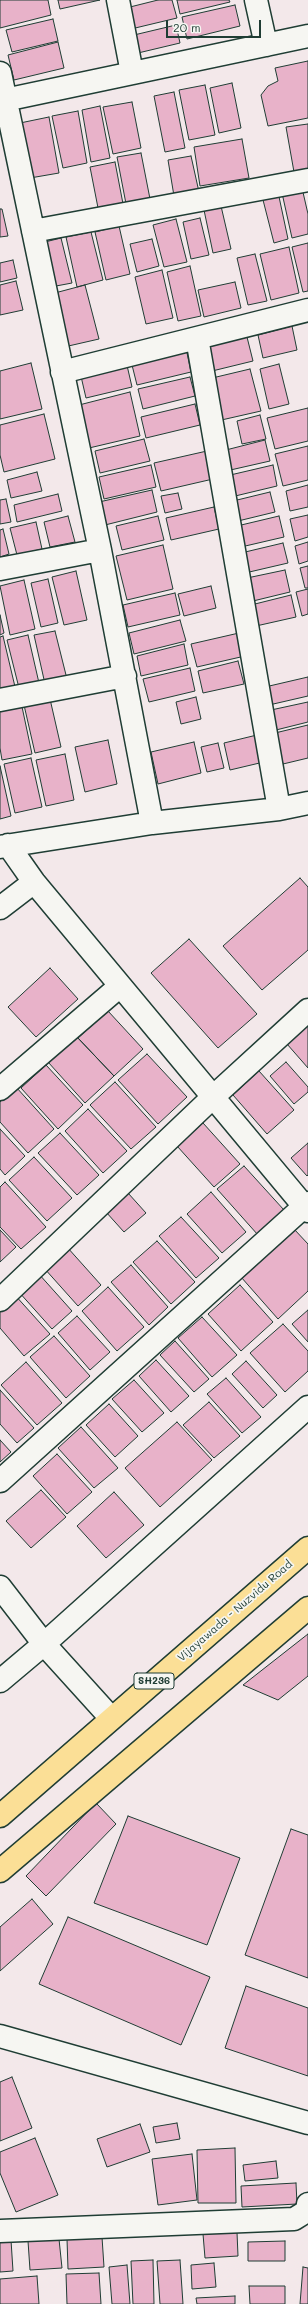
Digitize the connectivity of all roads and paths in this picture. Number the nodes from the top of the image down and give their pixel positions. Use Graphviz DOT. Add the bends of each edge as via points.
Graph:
graph roads {
  1 [pos="118,0"];
  2 [pos="256,0"];
  3 [pos="308,36"];
  4 [pos="266,45"];
  5 [pos="0,73"];
  6 [pos="132,73"];
  7 [pos="3,101"];
  8 [pos="308,180"];
  9 [pos="33,231"];
  10 [pos="308,310"];
  11 [pos="197,338"];
  12 [pos="62,372"];
  13 [pos="100,550"];
  14 [pos="0,569"];
  15 [pos="125,676"];
  16 [pos="0,700"];
  17 [pos="308,803"];
  18 [pos="279,809"];
  19 [pos="152,823"];
  20 [pos="4,846"];
  21 [pos="34,882"];
  22 [pos="0,908"];
  23 [pos="120,986"];
  24 [pos="308,1010"];
  25 [pos="0,1089"];
  26 [pos="213,1097"];
  27 [pos="307,1207"];
  28 [pos="0,1300"];
  29 [pos="308,1407"];
  30 [pos="0,1481"];
  31 [pos="308,1548"];
  32 [pos="0,1587"];
  33 [pos="308,1608"];
  34 [pos="49,1650"];
  35 [pos="0,1681"];
  36 [pos="111,1718"];
  37 [pos="0,1816"];
  38 [pos="0,1871"];
  39 [pos="0,2036"];
  40 [pos="308,2123"];
  41 [pos="308,2204"];
  42 [pos="0,2231"];
  1 -- 6 [label="street"];
  2 -- 4 [label="street"];
  3 -- 4 [label="street"];
  4 -- 6 [label="street"];
  5 -- 7 [label="street"];
  6 -- 7 [label="street"];
  7 -- 9 [label="street"];
  8 -- 9 [label="street"];
  9 -- 12 [label="street"];
  10 -- 11 [label="street"];
  11 -- 12 [label="street"];
  11 -- 18 [label="street"];
  12 -- 13 [label="street"];
  13 -- 14 [label="street"];
  13 -- 15 [label="street"];
  15 -- 16 [label="street"];
  15 -- 19 [label="street"];
  17 -- 18 [label="street"];
  18 -- 19 [label="street"];
  19 -- 20 [label="street"];
  20 -- 21 [label="street"];
  21 -- 22 [label="street"];
  21 -- 23 [label="street"];
  23 -- 25 [label="street"];
  23 -- 26 [label="street"];
  24 -- 26 [label="street"];
  26 -- 27 [label="street"];
  26 -- 28 [label="street"];
  27 -- 30 [label="street"];
  29 -- 34 [label="street"];
  31 -- 36 [label="main road, Vijayawada - Nuzvidu Road / SH236"];
  32 -- 34 [label="street"];
  33 -- 38 [label="main road"];
  34 -- 35 [label="street"];
  34 -- 36 [label="street"];
  36 -- 37 [label="main road, Vijayawada - Nuzvidu Road / SH236"];
  39 -- 40 [label="street"];
  41 -- 42 [label="street" via="307,2211 294,2219"];
}
